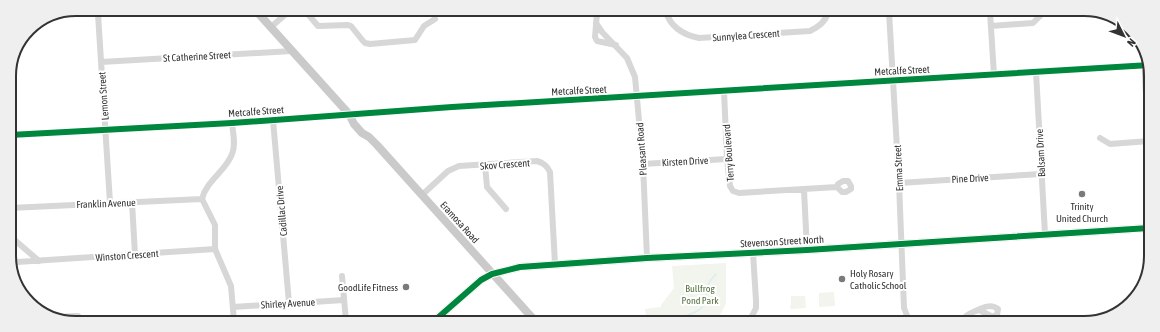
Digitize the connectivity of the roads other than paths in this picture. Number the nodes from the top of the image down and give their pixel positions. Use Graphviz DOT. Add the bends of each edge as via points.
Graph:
graph roads {
  1 [pos="98,16"];
  2 [pos="260,16"];
  3 [pos="284,16"];
  4 [pos="310,16"];
  5 [pos="597,16"];
  6 [pos="668,16"];
  7 [pos="826,16"];
  8 [pos="889,16"];
  9 [pos="990,16"];
  10 [pos="1040,16"];
  11 [pos="435,20"];
  12 [pos="596,23"];
  13 [pos="991,26"];
  14 [pos="271,27"];
  15 [pos="616,45"];
  16 [pos="292,51"];
  17 [pos="101,62"];
  18 [pos="1143,65"];
  19 [pos="1036,72"];
  20 [pos="994,75"];
  21 [pos="893,81"];
  22 [pos="724,91"];
  23 [pos="638,97"];
  24 [pos="349,114"];
  25 [pos="273,120"];
  26 [pos="232,123"];
  27 [pos="106,130"];
  28 [pos="16,135"];
  29 [pos="1100,138"];
  30 [pos="1144,141"];
  31 [pos="727,159"];
  32 [pos="643,164"];
  33 [pos="485,165"];
  34 [pos="1041,174"];
  35 [pos="899,183"];
  36 [pos="837,187"];
  37 [pos="804,190"];
  38 [pos="422,194"];
  39 [pos="202,199"];
  40 [pos="110,202"];
  41 [pos="132,202"];
  42 [pos="16,208"];
  43 [pos="506,209"];
  44 [pos="1144,228"];
  45 [pos="1045,234"];
  46 [pos="16,241"];
  47 [pos="901,244"];
  48 [pos="215,249"];
  49 [pos="807,250"];
  50 [pos="754,253"];
  51 [pos="136,254"];
  52 [pos="647,258"];
  53 [pos="39,261"];
  54 [pos="16,262"];
  55 [pos="555,264"];
  56 [pos="492,274"];
  57 [pos="342,276"];
  58 [pos="344,300"];
  59 [pos="289,303"];
  60 [pos="233,307"];
  61 [pos="979,310"];
  62 [pos="234,316"];
  63 [pos="346,316"];
  64 [pos="441,316"];
  65 [pos="530,316"];
  66 [pos="752,316"];
  67 [pos="907,316"];
  68 [pos="967,316"];
  1 -- 17 [label="street, Lemon Street"];
  2 -- 14 [label="main road, Eramosa Road"];
  3 -- 14 [label="street"];
  4 -- 11 [label="street" via="318,26 351,26 363,41 370,44 415,40 424,26"];
  5 -- 12 [label="street"];
  6 -- 7 [label="street, Sunnylea Crescent" via="678,30 688,36 699,38 810,31 824,22"];
  8 -- 21 [label="street, Emma Street"];
  9 -- 13 [label="street"];
  10 -- 13 [label="street" via="1033,23"];
  12 -- 15 [label="street, Pleasant Road"];
  12 -- 15 [label="street" via="597,41"];
  13 -- 20 [label="street"];
  14 -- 16 [label="main road, Eramosa Road"];
  15 -- 23 [label="street, Pleasant Road" via="632,68"];
  16 -- 17 [label="street, St Catherine Street"];
  16 -- 24 [label="main road, Eramosa Road"];
  17 -- 27 [label="street, Lemon Street"];
  18 -- 19 [label="street, Metcalfe Street"];
  19 -- 20 [label="street, Metcalfe Street"];
  19 -- 34 [label="street, Balsam Drive"];
  20 -- 21 [label="street, Metcalfe Street"];
  21 -- 22 [label="street, Metcalfe Street"];
  21 -- 35 [label="street, Emma Street"];
  22 -- 23 [label="street, Metcalfe Street"];
  22 -- 31 [label="street, Terry Boulevard"];
  23 -- 24 [label="street, Metcalfe Street"];
  23 -- 32 [label="street, Pleasant Road"];
  24 -- 25 [label="street, Metcalfe Street"];
  24 -- 38 [label="main road, Eramosa Road" via="354,124"];
  25 -- 26 [label="street, Metcalfe Street"];
  25 -- 59 [label="street, Cadillac Drive"];
  26 -- 27 [label="street, Metcalfe Street"];
  26 -- 39 [label="street" via="232,154 206,189"];
  27 -- 28 [label="street, Metcalfe Street"];
  27 -- 40 [label="street, Lemon Street"];
  29 -- 30 [label="street" via="1110,144"];
  31 -- 32 [label="street, Kirsten Drive"];
  31 -- 37 [label="street, Terry Boulevard" via="730,186 733,191 739,193"];
  32 -- 52 [label="street, Pleasant Road"];
  33 -- 38 [label="street, Skov Crescent" via="460,166 452,169"];
  33 -- 43 [label="street" via="487,187"];
  33 -- 55 [label="street, Skov Crescent" via="537,161 546,165 550,172"];
  34 -- 35 [label="street, Pine Drive"];
  34 -- 45 [label="street, Balsam Drive"];
  35 -- 47 [label="street, Emma Street"];
  36 -- 37 [label="street, Terry Boulevard"];
  37 -- 49 [label="street"];
  38 -- 56 [label="main road, Eramosa Road"];
  39 -- 41 [label="street, Franklin Avenue"];
  39 -- 48 [label="street" via="215,225"];
  40 -- 41 [label="street, Franklin Avenue"];
  40 -- 42 [label="street, Franklin Avenue"];
  41 -- 51 [label="street"];
  44 -- 45 [label="main road, Stevenson Street North"];
  45 -- 47 [label="main road, Stevenson Street North"];
  46 -- 53 [label="street"];
  47 -- 49 [label="main road, Stevenson Street North"];
  47 -- 67 [label="street, Emma Street" via="904,308"];
  48 -- 51 [label="street, Winston Crescent"];
  48 -- 60 [label="street" via="231,286"];
  49 -- 50 [label="main road, Stevenson Street North"];
  50 -- 52 [label="main road, Stevenson Street North"];
  50 -- 66 [label="street" via="756,308"];
  51 -- 53 [label="street, Winston Crescent"];
  52 -- 55 [label="main road, Stevenson Street North"];
  53 -- 54 [label="street, Winston Crescent"];
  55 -- 56 [label="main road, Stevenson Street North" via="520,267"];
  56 -- 64 [label="main road, Stevenson Street North" via="481,280"];
  56 -- 65 [label="main road, Eramosa Road"];
  57 -- 58 [label="street"];
  58 -- 59 [label="street, Shirley Avenue"];
  58 -- 63 [label="street"];
  59 -- 60 [label="street, Shirley Avenue"];
  60 -- 62 [label="street"];
  61 -- 68 [label="street"];
}
